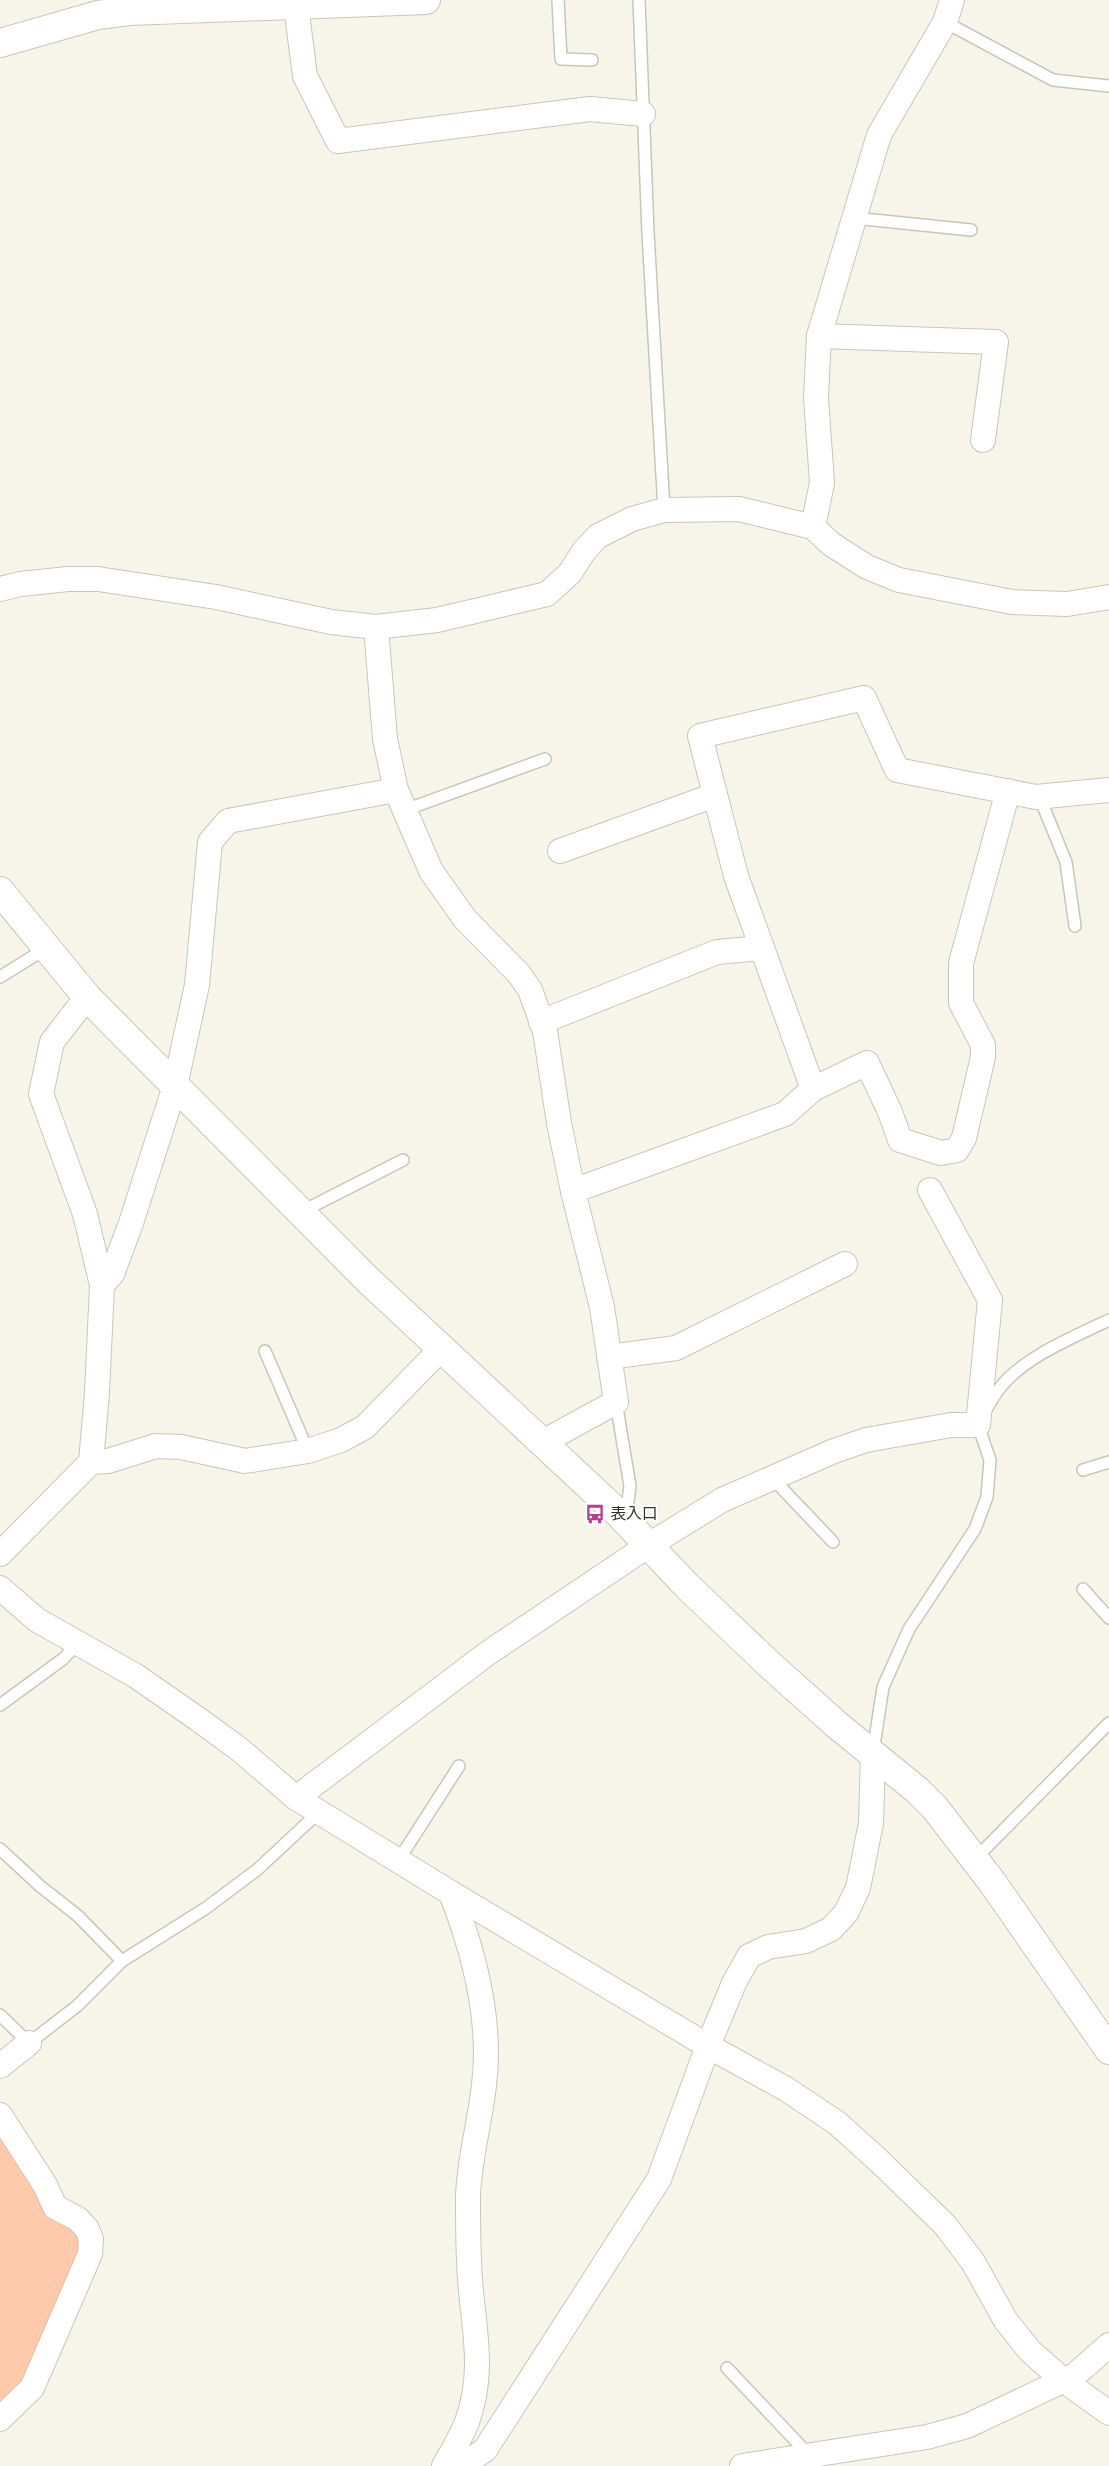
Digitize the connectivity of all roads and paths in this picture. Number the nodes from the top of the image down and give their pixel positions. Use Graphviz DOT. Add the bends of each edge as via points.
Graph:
graph roads {
  1 [pos="426,0"];
  2 [pos="558,0"];
  3 [pos="639,0"];
  4 [pos="296,6"];
  5 [pos="948,11"];
  6 [pos="0,43"];
  7 [pos="592,60"];
  8 [pos="1109,86"];
  9 [pos="643,114"];
  10 [pos="854,218"];
  11 [pos="971,230"];
  12 [pos="819,336"];
  13 [pos="983,440"];
  14 [pos="664,510"];
  15 [pos="813,527"];
  16 [pos="0,589"];
  17 [pos="1109,597"];
  18 [pos="376,627"];
  19 [pos="545,759"];
  20 [pos="1109,790"];
  21 [pos="1008,791"];
  22 [pos="715,795"];
  23 [pos="1039,796"];
  24 [pos="401,800"];
  25 [pos="560,851"];
  26 [pos="0,891"];
  27 [pos="1074,926"];
  28 [pos="762,948"];
  29 [pos="45,949"];
  30 [pos="0,977"];
  31 [pos="87,997"];
  32 [pos="541,1022"];
  33 [pos="175,1086"];
  34 [pos="813,1089"];
  35 [pos="403,1160"];
  36 [pos="930,1190"];
  37 [pos="573,1191"];
  38 [pos="301,1212"];
  39 [pos="845,1264"];
  40 [pos="102,1285"];
  41 [pos="1109,1320"];
  42 [pos="440,1350"];
  43 [pos="265,1351"];
  44 [pos="609,1357"];
  45 [pos="616,1402"];
  46 [pos="978,1425"];
  47 [pos="542,1442"];
  48 [pos="308,1451"];
  49 [pos="90,1462"];
  50 [pos="1109,1462"];
  51 [pos="1083,1470"];
  52 [pos="773,1479"];
  53 [pos="618,1513"];
  54 [pos="833,1542"];
  55 [pos="649,1545"];
  56 [pos="0,1554"];
  57 [pos="0,1588"];
  58 [pos="1083,1589"];
  59 [pos="1109,1618"];
  60 [pos="77,1644"];
  61 [pos="0,1705"];
  62 [pos="1109,1723"];
  63 [pos="873,1754"];
  64 [pos="459,1766"];
  65 [pos="296,1798"];
  66 [pos="319,1812"];
  67 [pos="0,1849"];
  68 [pos="975,1859"];
  69 [pos="398,1861"];
  70 [pos="451,1893"];
  71 [pos="122,1961"];
  72 [pos="0,2015"];
  73 [pos="1104,2033"];
  74 [pos="29,2043"];
  75 [pos="708,2046"];
  76 [pos="0,2066"];
  77 [pos="0,2115"];
  78 [pos="1109,2345"];
  79 [pos="727,2368"];
  80 [pos="1063,2380"];
  81 [pos="1109,2414"];
  82 [pos="0,2419"];
  83 [pos="806,2459"];
  84 [pos="444,2466"];
  85 [pos="460,2466"];
  86 [pos="742,2466"];
  1 -- 4 [label="street"];
  2 -- 7 [label="lane" via="561,59"];
  3 -- 9 [label="lane"];
  4 -- 6 [label="street" via="106,14"];
  4 -- 9 [label="street" via="305,76 338,141 590,110"];
  5 -- 8 [label="lane" via="1053,80"];
  5 -- 10 [label="street" via="879,135"];
  9 -- 14 [label="lane"];
  10 -- 11 [label="lane"];
  10 -- 12 [label="street"];
  12 -- 13 [label="street" via="996,342"];
  12 -- 15 [label="street" via="816,398 822,483"];
  14 -- 15 [label="street" via="739,509"];
  14 -- 18 [label="street" via="632,519 598,536 570,573 547,594 438,620"];
  15 -- 17 [label="street" via="831,544 867,567 899,580 1012,602 1067,604"];
  16 -- 18 [label="street" via="59,580 98,579 216,597 331,622"];
  18 -- 24 [label="street" via="385,739"];
  19 -- 24 [label="lane"];
  20 -- 23 [label="street"];
  21 -- 22 [label="street" via="896,770 864,698 700,736"];
  21 -- 23 [label="street"];
  21 -- 34 [label="street" via="962,963 961,1003 983,1045 983,1057 964,1138 957,1150 941,1153 900,1140 867,1063"];
  22 -- 25 [label="street"];
  22 -- 28 [label="street" via="736,876"];
  23 -- 27 [label="lane" via="1066,862"];
  24 -- 32 [label="street" via="431,871 464,919 520,974 530,990"];
  24 -- 33 [label="street" via="228,821 210,842 197,985"];
  26 -- 29 [label="street"];
  28 -- 32 [label="street" via="717,952"];
  28 -- 34 [label="street"];
  29 -- 30 [label="lane"];
  29 -- 31 [label="street"];
  31 -- 33 [label="street"];
  31 -- 40 [label="street" via="52,1042 41,1094 85,1214"];
  32 -- 37 [label="street"];
  33 -- 38 [label="street"];
  33 -- 40 [label="street" via="131,1223 112,1274"];
  34 -- 37 [label="street" via="785,1114"];
  35 -- 38 [label="lane"];
  36 -- 46 [label="street" via="990,1300"];
  37 -- 44 [label="street" via="602,1307"];
  38 -- 42 [label="street"];
  39 -- 44 [label="street" via="676,1348"];
  40 -- 49 [label="street"];
  41 -- 46 [label="lane" via="1020,1368 999,1388"];
  42 -- 47 [label="street"];
  42 -- 48 [label="street" via="365,1427 341,1440"];
  43 -- 48 [label="lane"];
  44 -- 45 [label="street"];
  45 -- 47 [label="street"];
  45 -- 53 [label="lane" via="630,1486 628,1501"];
  46 -- 52 [label="street" via="951,1425 866,1440"];
  46 -- 63 [label="lane" via="990,1460 987,1497 975,1529 909,1629 883,1687"];
  47 -- 53 [label="street"];
  48 -- 49 [label="street" via="245,1461 156,1446 108,1461"];
  49 -- 56 [label="street"];
  50 -- 51 [label="lane"];
  52 -- 54 [label="lane"];
  52 -- 55 [label="street" via="722,1500"];
  53 -- 55 [label="street"];
  55 -- 63 [label="street" via="770,1665"];
  55 -- 65 [label="street" via="488,1653"];
  57 -- 60 [label="street" via="37,1620"];
  58 -- 59 [label="lane"];
  60 -- 61 [label="lane" via="63,1659"];
  60 -- 65 [label="street" via="136,1676 195,1716"];
  62 -- 68 [label="lane"];
  63 -- 68 [label="street" via="935,1808"];
  63 -- 75 [label="street" via="871,1823 858,1888 846,1913 831,1929 806,1940 768,1947 749,1956"];
  64 -- 69 [label="lane"];
  65 -- 66 [label="street"];
  66 -- 69 [label="street"];
  66 -- 71 [label="lane" via="258,1869 206,1908"];
  67 -- 71 [label="lane" via="78,1916"];
  68 -- 73 [label="street"];
  69 -- 70 [label="street"];
  70 -- 75 [label="street"];
  70 -- 84 [label="street" via="470,1955 486,2041 484,2083 468,2189 470,2282 478,2355 467,2422"];
  71 -- 74 [label="lane" via="77,2006"];
  72 -- 74 [label="lane"];
  74 -- 76 [label="street"];
  75 -- 80 [label="street" via="786,2089 837,2123 878,2160 945,2225 973,2262 1006,2321 1030,2352"];
  75 -- 85 [label="street" via="659,2179 486,2450"];
  77 -- 82 [label="street" via="45,2185 55,2207 78,2219 87,2229 90,2254 32,2388"];
  78 -- 80 [label="street" via="1075,2375"];
  79 -- 83 [label="lane"];
  80 -- 81 [label="street"];
  80 -- 83 [label="street" via="967,2426 927,2437"];
  83 -- 86 [label="street"];
}
